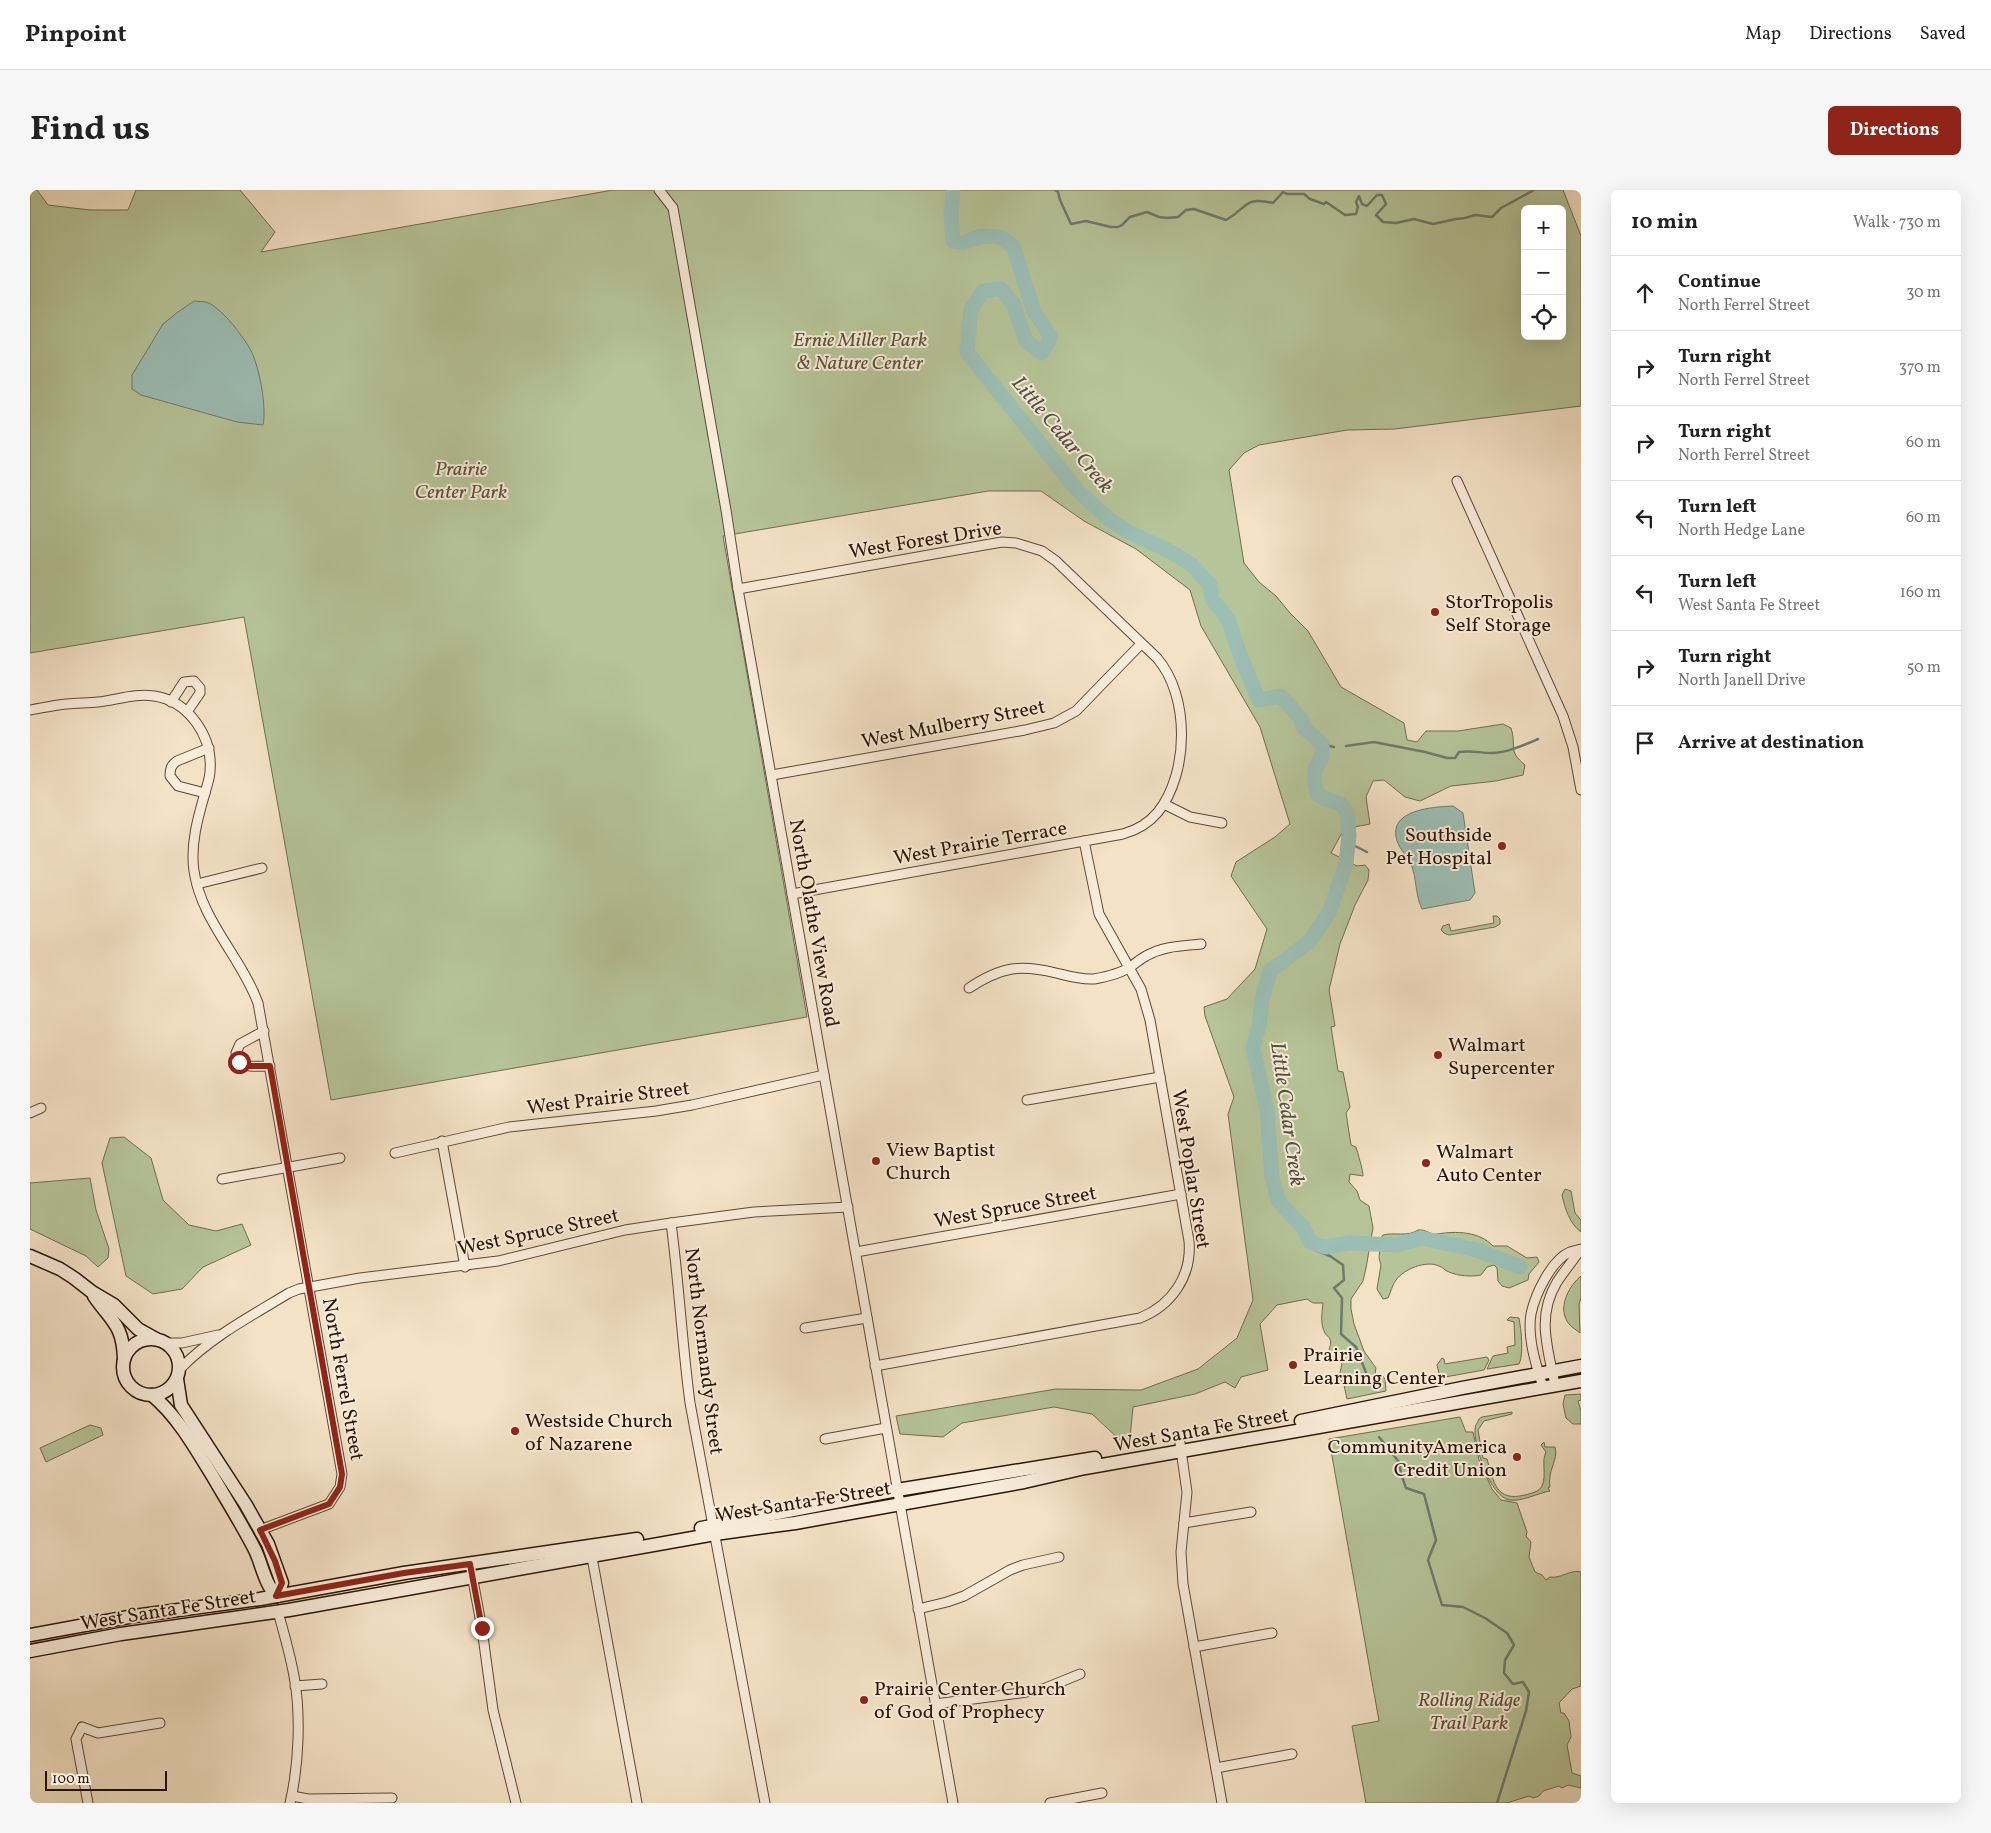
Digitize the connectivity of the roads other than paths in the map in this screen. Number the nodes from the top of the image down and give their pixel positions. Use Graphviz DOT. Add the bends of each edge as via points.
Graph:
graph roads {
  1 [pos="659,190"];
  2 [pos="1457,481"];
  3 [pos="738,589"];
  4 [pos="1141,644"];
  5 [pos="169,701"];
  6 [pos="30,710"];
  7 [pos="187,712"];
  8 [pos="209,748"];
  9 [pos="772,775"];
  10 [pos="1581,790"];
  11 [pos="205,793"];
  12 [pos="1164,804"];
  13 [pos="1222,823"];
  14 [pos="1084,841"];
  15 [pos="262,868"];
  16 [pos="196,884"];
  17 [pos="792,894"];
  18 [pos="1201,944"];
  19 [pos="1129,968"];
  20 [pos="969,988"];
  21 [pos="264,1031"];
  22 [pos="270,1066"];
  23 [pos="824,1075"];
  24 [pos="1160,1077"];
  25 [pos="1028,1100"];
  26 [pos="41,1108"];
  27 [pos="30,1113"];
  28 [pos="442,1141"];
  29 [pos="395,1153"];
  30 [pos="340,1158"];
  31 [pos="288,1167"];
  32 [pos="222,1179"];
  33 [pos="1181,1194"];
  34 [pos="848,1207"];
  35 [pos="671,1222"];
  36 [pos="1580,1250"];
  37 [pos="856,1252"];
  38 [pos="30,1256"];
  39 [pos="465,1266"];
  40 [pos="310,1287"];
  41 [pos="92,1292"];
  42 [pos="867,1318"];
  43 [pos="805,1328"];
  44 [pos="218,1335"];
  45 [pos="161,1341"];
  46 [pos="124,1360"];
  47 [pos="876,1366"];
  48 [pos="1581,1366"];
  49 [pos="1553,1371"];
  50 [pos="178,1374"];
  51 [pos="1539,1374"];
  52 [pos="1581,1381"];
  53 [pos="1549,1386"];
  54 [pos="152,1395"];
  55 [pos="886,1428"];
  56 [pos="825,1439"];
  57 [pos="1181,1447"];
  58 [pos="897,1490"];
  59 [pos="900,1504"];
  60 [pos="1251,1512"];
  61 [pos="1184,1523"];
  62 [pos="260,1530"];
  63 [pos="715,1530"];
  64 [pos="590,1552"];
  65 [pos="1059,1557"];
  66 [pos="471,1571"];
  67 [pos="276,1596"];
  68 [pos="918,1609"];
  69 [pos="278,1612"];
  70 [pos="1272,1633"];
  71 [pos="30,1635"];
  72 [pos="1194,1647"];
  73 [pos="30,1651"];
  74 [pos="1080,1674"];
  75 [pos="322,1684"];
  76 [pos="295,1686"];
  77 [pos="935,1704"];
  78 [pos="160,1723"];
  79 [pos="1292,1754"];
  80 [pos="1216,1768"];
  81 [pos="1102,1793"];
  82 [pos="392,1798"];
  83 [pos="291,1800"];
  84 [pos="88,1803"];
  85 [pos="516,1803"];
  86 [pos="637,1803"];
  87 [pos="765,1803"];
  88 [pos="953,1803"];
  89 [pos="1050,1803"];
  90 [pos="1222,1803"];
  1 -- 3 [label="street, North Olathe View Road" via="673,208"];
  2 -- 10 [label="street" via="1563,716"];
  3 -- 4 [label="street, West Forest Drive" via="1002,542 1016,543 1042,551 1056,561"];
  3 -- 9 [label="street, North Olathe View Road"];
  4 -- 9 [label="street, West Mulberry Street" via="1076,711 1054,723"];
  4 -- 12 [label="street, West Prairie Terrace" via="1166,669 1181,711 1182,737 1176,776"];
  5 -- 6 [label="street" via="144,695"];
  5 -- 7 [label="street, North Ferrel Street"];
  5 -- 7 [label="street" via="184,682 194,681 200,693"];
  7 -- 8 [label="street, North Ferrel Street" via="195,719"];
  8 -- 11 [label="street, North Ferrel Street" via="210,770"];
  8 -- 11 [label="street" via="177,761 170,770 170,776 178,786"];
  9 -- 17 [label="street, North Olathe View Road"];
  11 -- 16 [label="street, North Ferrel Street" via="194,843"];
  12 -- 13 [label="street" via="1190,816"];
  12 -- 14 [label="street, West Prairie Terrace" via="1152,819 1135,830"];
  14 -- 17 [label="street, West Prairie Terrace"];
  14 -- 19 [label="street, West Poplar Street" via="1099,914"];
  15 -- 16 [label="street"];
  16 -- 21 [label="street, North Ferrel Street" via="208,914 251,985"];
  17 -- 23 [label="street, North Olathe View Road"];
  18 -- 19 [label="street" via="1171,946 1146,956"];
  19 -- 20 [label="street" via="1092,979 1037,968 1019,968 989,975"];
  19 -- 24 [label="street, West Poplar Street" via="1141,989 1148,1012"];
  21 -- 22 [label="street, North Ferrel Street"];
  21 -- 22 [label="street" via="240,1044 236,1053 243,1065"];
  22 -- 31 [label="street, North Ferrel Street"];
  23 -- 28 [label="street, West Prairie Street" via="692,1105 509,1127"];
  23 -- 34 [label="street, North Olathe View Road"];
  24 -- 25 [label="street"];
  24 -- 33 [label="street, West Poplar Street"];
  26 -- 27 [label="street"];
  28 -- 29 [label="street, West Prairie Street"];
  28 -- 39 [label="street"];
  30 -- 31 [label="street"];
  31 -- 32 [label="street"];
  31 -- 40 [label="street, North Ferrel Street"];
  33 -- 37 [label="street, West Spruce Street"];
  33 -- 47 [label="street, West Poplar Street" via="1189,1241 1188,1264 1181,1284 1172,1296 1147,1315 1130,1321"];
  34 -- 35 [label="street, West Spruce Street" via="754,1212"];
  34 -- 37 [label="street, North Olathe View Road"];
  35 -- 39 [label="street, West Spruce Street"];
  35 -- 63 [label="street, North Normandy Street" via="690,1403"];
  36 -- 49 [label="street" via="1556,1283 1546,1310 1545,1333"];
  36 -- 51 [label="street" via="1569,1252 1547,1275 1531,1314"];
  37 -- 42 [label="street, North Olathe View Road"];
  38 -- 41 [label="street" via="60,1269"];
  39 -- 40 [label="street, West Spruce Street"];
  40 -- 44 [label="street, West Spruce Street" via="289,1292"];
  40 -- 62 [label="street, North Ferrel Street" via="342,1474 340,1487 329,1504"];
  41 -- 45 [label="street" via="114,1305 138,1329"];
  41 -- 46 [label="street" via="121,1334"];
  42 -- 43 [label="street"];
  42 -- 47 [label="street, North Olathe View Road"];
  44 -- 45 [label="street, West Spruce Street" via="182,1343"];
  44 -- 50 [label="street, West Spruce Street" via="194,1354"];
  45 -- 46 [label="street" via="139,1341"];
  45 -- 50 [label="street" via="177,1354"];
  46 -- 54 [label="street" via="125,1379 130,1386"];
  47 -- 55 [label="street, North Olathe View Road"];
  48 -- 49 [label="street, West Santa Fe Street"];
  49 -- 51 [label="street, West Santa Fe Street"];
  49 -- 53 [label="street"];
  50 -- 54 [label="street" via="166,1391"];
  50 -- 62 [label="street" via="181,1405"];
  51 -- 53 [label="street"];
  51 -- 57 [label="street, West Santa Fe Street"];
  52 -- 53 [label="street, West Santa Fe Street"];
  53 -- 57 [label="street, West Santa Fe Street"];
  54 -- 67 [label="street" via="182,1427 248,1536 269,1587"];
  55 -- 56 [label="street"];
  55 -- 58 [label="street, North Olathe View Road"];
  57 -- 58 [label="street, West Santa Fe Street"];
  57 -- 59 [label="street, West Santa Fe Street"];
  57 -- 61 [label="street" via="1187,1492"];
  58 -- 59 [label="street, North Olathe View Road"];
  58 -- 63 [label="street, West Santa Fe Street"];
  59 -- 63 [label="street, West Santa Fe Street" via="795,1522"];
  59 -- 68 [label="street, North Olathe View Road"];
  60 -- 61 [label="street"];
  61 -- 72 [label="street" via="1181,1567"];
  62 -- 67 [label="street" via="282,1583"];
  63 -- 64 [label="street, West Santa Fe Street"];
  63 -- 87 [label="street, North Normandy Street"];
  64 -- 66 [label="street, West Santa Fe Street"];
  64 -- 86 [label="street"];
  65 -- 68 [label="street" via="1023,1565 964,1596"];
  66 -- 67 [label="street, West Santa Fe Street" via="404,1573"];
  66 -- 69 [label="street, West Santa Fe Street"];
  66 -- 85 [label="street" via="493,1710"];
  67 -- 69 [label="street"];
  67 -- 71 [label="street, West Santa Fe Street"];
  68 -- 77 [label="street, North Olathe View Road"];
  69 -- 73 [label="street, West Santa Fe Street" via="102,1637"];
  69 -- 76 [label="street"];
  70 -- 72 [label="street"];
  72 -- 80 [label="street"];
  74 -- 77 [label="street" via="1044,1689 1020,1694"];
  75 -- 76 [label="street"];
  76 -- 83 [label="street" via="297,1756"];
  77 -- 88 [label="street, North Olathe View Road"];
  78 -- 84 [label="street" via="98,1733 82,1727 76,1739"];
  79 -- 80 [label="street"];
  80 -- 90 [label="street"];
  81 -- 89 [label="street"];
  82 -- 83 [label="street"];
}
